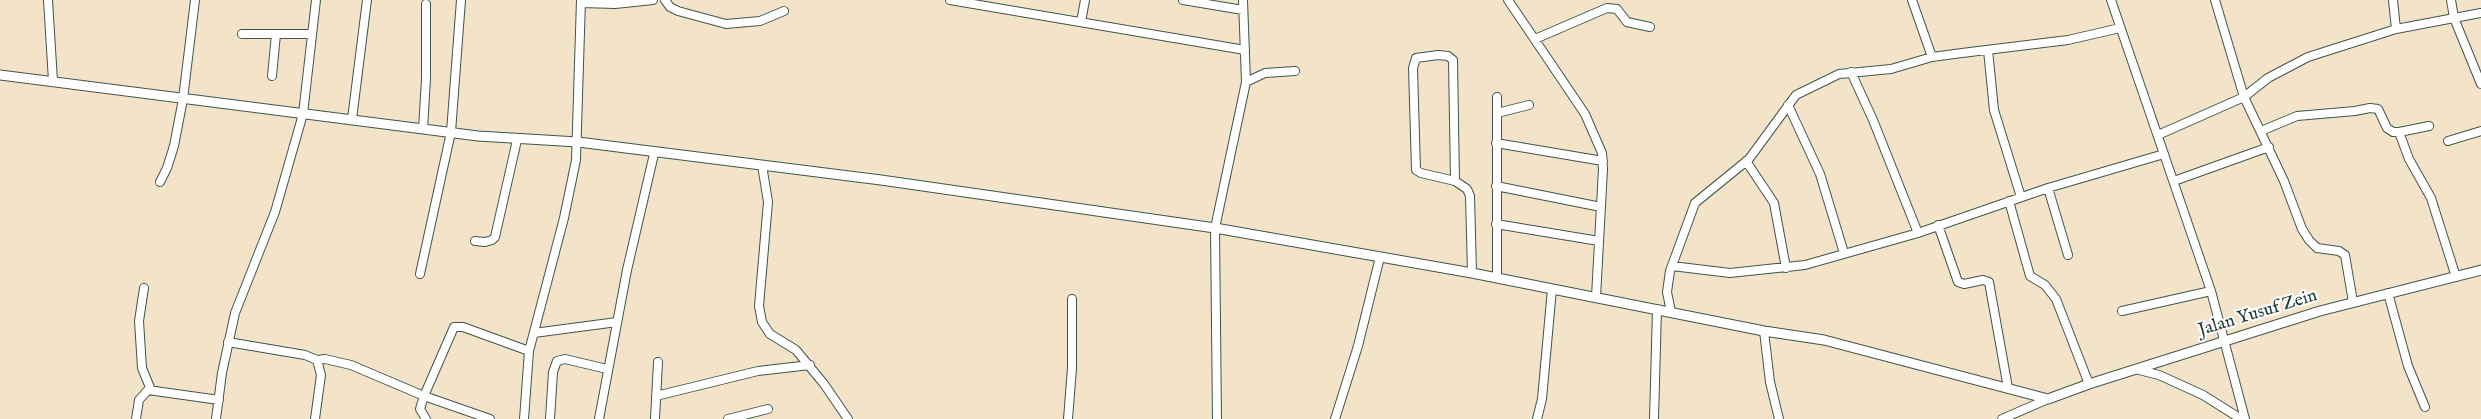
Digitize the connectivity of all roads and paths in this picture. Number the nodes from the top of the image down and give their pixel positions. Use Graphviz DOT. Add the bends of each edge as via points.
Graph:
graph roads {
  1 [pos="48,0"];
  2 [pos="195,0"];
  3 [pos="316,0"];
  4 [pos="367,0"];
  5 [pos="461,0"];
  6 [pos="653,0"];
  7 [pos="665,0"];
  8 [pos="950,0"];
  9 [pos="1085,0"];
  10 [pos="1182,0"];
  11 [pos="1242,0"];
  12 [pos="1508,0"];
  13 [pos="1912,0"];
  14 [pos="2111,0"];
  15 [pos="2216,0"];
  16 [pos="2393,0"];
  17 [pos="2451,0"];
  18 [pos="582,2"];
  19 [pos="426,4"];
  20 [pos="1243,10"];
  21 [pos="784,11"];
  22 [pos="2481,13"];
  23 [pos="2454,18"];
  24 [pos="1081,22"];
  25 [pos="1650,27"];
  26 [pos="2120,28"];
  27 [pos="2396,29"];
  28 [pos="242,34"];
  29 [pos="276,34"];
  30 [pos="312,34"];
  31 [pos="1535,39"];
  32 [pos="1245,50"];
  33 [pos="1988,50"];
  34 [pos="1932,57"];
  35 [pos="1295,70"];
  36 [pos="1851,72"];
  37 [pos="0,75"];
  38 [pos="272,76"];
  39 [pos="53,81"];
  40 [pos="1246,82"];
  41 [pos="2481,84"];
  42 [pos="1497,97"];
  43 [pos="2244,97"];
  44 [pos="182,99"];
  45 [pos="1529,105"];
  46 [pos="1788,105"];
  47 [pos="1497,113"];
  48 [pos="303,114"];
  49 [pos="352,119"];
  50 [pos="2429,126"];
  51 [pos="422,128"];
  52 [pos="2261,131"];
  53 [pos="2481,131"];
  54 [pos="451,132"];
  55 [pos="2399,132"];
  56 [pos="2158,135"];
  57 [pos="517,140"];
  58 [pos="2448,141"];
  59 [pos="578,142"];
  60 [pos="1496,143"];
  61 [pos="2268,147"];
  62 [pos="654,154"];
  63 [pos="2164,154"];
  64 [pos="1603,161"];
  65 [pos="1746,161"];
  66 [pos="762,166"];
  67 [pos="1455,181"];
  68 [pos="160,182"];
  69 [pos="2174,182"];
  70 [pos="1496,186"];
  71 [pos="2048,188"];
  72 [pos="2021,197"];
  73 [pos="2009,201"];
  74 [pos="1601,207"];
  75 [pos="1496,224"];
  76 [pos="1938,225"];
  77 [pos="1214,228"];
  78 [pos="1918,233"];
  79 [pos="475,241"];
  80 [pos="1598,241"];
  81 [pos="1844,253"];
  82 [pos="2068,255"];
  83 [pos="1380,257"];
  84 [pos="1672,266"];
  85 [pos="1786,268"];
  86 [pos="2481,270"];
  87 [pos="1472,273"];
  88 [pos="420,274"];
  89 [pos="2456,277"];
  90 [pos="1497,278"];
  91 [pos="144,288"];
  92 [pos="1552,289"];
  93 [pos="2211,292"];
  94 [pos="2388,293"];
  95 [pos="1596,298"];
  96 [pos="1072,299"];
  97 [pos="2352,302"];
  98 [pos="1657,309"];
  99 [pos="2122,311"];
  100 [pos="1671,312"];
  101 [pos="617,322"];
  102 [pos="1764,331"];
  103 [pos="534,333"];
  104 [pos="2225,340"];
  105 [pos="228,342"];
  106 [pos="529,351"];
  107 [pos="317,360"];
  108 [pos="658,362"];
  109 [pos="810,366"];
  110 [pos="607,369"];
  111 [pos="2139,370"];
  112 [pos="2089,384"];
  113 [pos="2008,388"];
  114 [pos="151,390"];
  115 [pos="424,396"];
  116 [pos="656,396"];
  117 [pos="2048,399"];
  118 [pos="218,400"];
  119 [pos="2425,407"];
  120 [pos="768,409"];
  121 [pos="136,419"];
  122 [pos="216,419"];
  123 [pos="315,419"];
  124 [pos="426,419"];
  125 [pos="490,419"];
  126 [pos="524,419"];
  127 [pos="550,419"];
  128 [pos="599,419"];
  129 [pos="655,419"];
  130 [pos="728,419"];
  131 [pos="848,419"];
  132 [pos="1068,419"];
  133 [pos="1217,419"];
  134 [pos="1335,419"];
  135 [pos="1537,419"];
  136 [pos="1654,419"];
  137 [pos="1779,419"];
  138 [pos="2002,419"];
  139 [pos="2241,419"];
  140 [pos="2245,419"];
  1 -- 39 [label="street"];
  2 -- 44 [label="street"];
  3 -- 30 [label="street"];
  4 -- 49 [label="street"];
  5 -- 54 [label="street"];
  6 -- 18 [label="street" via="615,4"];
  7 -- 21 [label="street" via="678,11 726,24 760,21"];
  8 -- 24 [label="street"];
  9 -- 24 [label="street"];
  10 -- 20 [label="street"];
  11 -- 20 [label="street"];
  12 -- 31 [label="street"];
  13 -- 34 [label="street"];
  14 -- 26 [label="street"];
  15 -- 43 [label="street"];
  16 -- 27 [label="street"];
  17 -- 23 [label="street"];
  18 -- 59 [label="street"];
  19 -- 51 [label="street"];
  20 -- 32 [label="street"];
  22 -- 23 [label="street"];
  23 -- 27 [label="street"];
  23 -- 41 [label="street"];
  24 -- 32 [label="street"];
  25 -- 31 [label="street" via="1627,22 1620,12 1607,8"];
  26 -- 33 [label="street" via="2068,40"];
  26 -- 56 [label="street"];
  27 -- 43 [label="street" via="2296,62"];
  28 -- 29 [label="street"];
  29 -- 30 [label="street"];
  29 -- 38 [label="street"];
  30 -- 48 [label="street"];
  31 -- 64 [label="street" via="1585,114"];
  32 -- 40 [label="street"];
  33 -- 34 [label="street"];
  33 -- 72 [label="street" via="1994,110"];
  34 -- 36 [label="street" via="1891,69"];
  35 -- 40 [label="street" via="1265,73"];
  36 -- 46 [label="street" via="1828,78 1806,89"];
  36 -- 78 [label="street"];
  37 -- 39 [label="street"];
  39 -- 44 [label="street"];
  40 -- 77 [label="street"];
  42 -- 47 [label="street"];
  43 -- 52 [label="street"];
  43 -- 56 [label="street"];
  44 -- 48 [label="street"];
  44 -- 68 [label="street" via="174,146"];
  45 -- 47 [label="street"];
  46 -- 65 [label="street"];
  46 -- 81 [label="street" via="1820,174"];
  47 -- 60 [label="street"];
  48 -- 49 [label="street"];
  48 -- 105 [label="street" via="275,212 235,313"];
  49 -- 51 [label="street"];
  50 -- 55 [label="street"];
  51 -- 54 [label="street"];
  52 -- 55 [label="street" via="2297,116 2373,108 2380,111 2387,128"];
  52 -- 61 [label="street"];
  53 -- 58 [label="street"];
  54 -- 57 [label="street"];
  54 -- 88 [label="street"];
  55 -- 89 [label="street" via="2409,160 2431,198"];
  56 -- 63 [label="street"];
  57 -- 59 [label="street"];
  57 -- 79 [label="street" via="495,237 485,242"];
  59 -- 62 [label="street"];
  59 -- 103 [label="street" via="564,218"];
  60 -- 64 [label="street"];
  60 -- 70 [label="street"];
  61 -- 69 [label="street"];
  61 -- 97 [label="street" via="2309,240 2320,249 2345,255"];
  62 -- 66 [label="street"];
  62 -- 101 [label="street"];
  63 -- 69 [label="street"];
  63 -- 71 [label="street"];
  64 -- 74 [label="street"];
  65 -- 84 [label="street" via="1695,202"];
  65 -- 85 [label="street" via="1774,203"];
  66 -- 77 [label="street"];
  66 -- 109 [label="street" via="768,202 759,316 764,328 796,350"];
  67 -- 67 [label="street" via="1453,60 1444,55 1416,58 1413,68 1416,170"];
  67 -- 87 [label="street" via="1467,189 1470,196"];
  69 -- 93 [label="street"];
  70 -- 74 [label="street"];
  70 -- 75 [label="street"];
  71 -- 72 [label="street"];
  71 -- 82 [label="street"];
  72 -- 73 [label="street"];
  73 -- 76 [label="street"];
  73 -- 112 [label="street" via="2030,276 2045,285 2056,299"];
  74 -- 80 [label="street"];
  75 -- 80 [label="street"];
  75 -- 90 [label="street"];
  76 -- 78 [label="street"];
  76 -- 113 [label="street" via="1958,282 1989,282"];
  77 -- 83 [label="street"];
  77 -- 133 [label="street"];
  78 -- 81 [label="street"];
  80 -- 95 [label="street"];
  81 -- 85 [label="street" via="1824,261"];
  83 -- 87 [label="street"];
  83 -- 134 [label="street" via="1358,346"];
  84 -- 85 [label="street" via="1730,273"];
  84 -- 100 [label="street" via="1667,292"];
  86 -- 89 [label="street, Jalan Yusuf Zein"];
  87 -- 90 [label="street"];
  89 -- 94 [label="street, Jalan Yusuf Zein"];
  90 -- 92 [label="street"];
  91 -- 114 [label="street" via="139,321 142,368"];
  92 -- 95 [label="street"];
  92 -- 135 [label="street" via="1542,399"];
  93 -- 99 [label="street"];
  93 -- 104 [label="street"];
  94 -- 97 [label="street, Jalan Yusuf Zein"];
  94 -- 119 [label="street" via="2408,366"];
  95 -- 98 [label="street"];
  96 -- 132 [label="street"];
  97 -- 104 [label="street, Jalan Yusuf Zein"];
  98 -- 100 [label="street"];
  98 -- 136 [label="street"];
  100 -- 102 [label="street"];
  101 -- 103 [label="street"];
  101 -- 110 [label="street"];
  102 -- 113 [label="street" via="1824,340"];
  102 -- 137 [label="street" via="1770,382"];
  103 -- 106 [label="street"];
  104 -- 111 [label="street, Jalan Yusuf Zein"];
  104 -- 140 [label="street"];
  105 -- 107 [label="street" via="305,355"];
  105 -- 118 [label="street"];
  106 -- 115 [label="street" via="463,327 454,327"];
  106 -- 126 [label="street"];
  107 -- 115 [label="street" via="351,365"];
  107 -- 123 [label="street" via="321,375"];
  108 -- 116 [label="street"];
  109 -- 116 [label="street" via="758,371"];
  109 -- 131 [label="street"];
  110 -- 127 [label="street" via="565,359 557,361 553,372"];
  110 -- 128 [label="street"];
  111 -- 112 [label="street, Jalan Yusuf Zein"];
  111 -- 139 [label="street" via="2159,375 2202,395"];
  112 -- 117 [label="street, Jalan Yusuf Zein"];
  113 -- 117 [label="street"];
  114 -- 118 [label="street"];
  114 -- 121 [label="street" via="141,396"];
  115 -- 124 [label="street" via="420,409"];
  115 -- 125 [label="street"];
  116 -- 129 [label="street"];
  117 -- 138 [label="street"];
  118 -- 122 [label="street"];
  120 -- 130 [label="street"];
}
